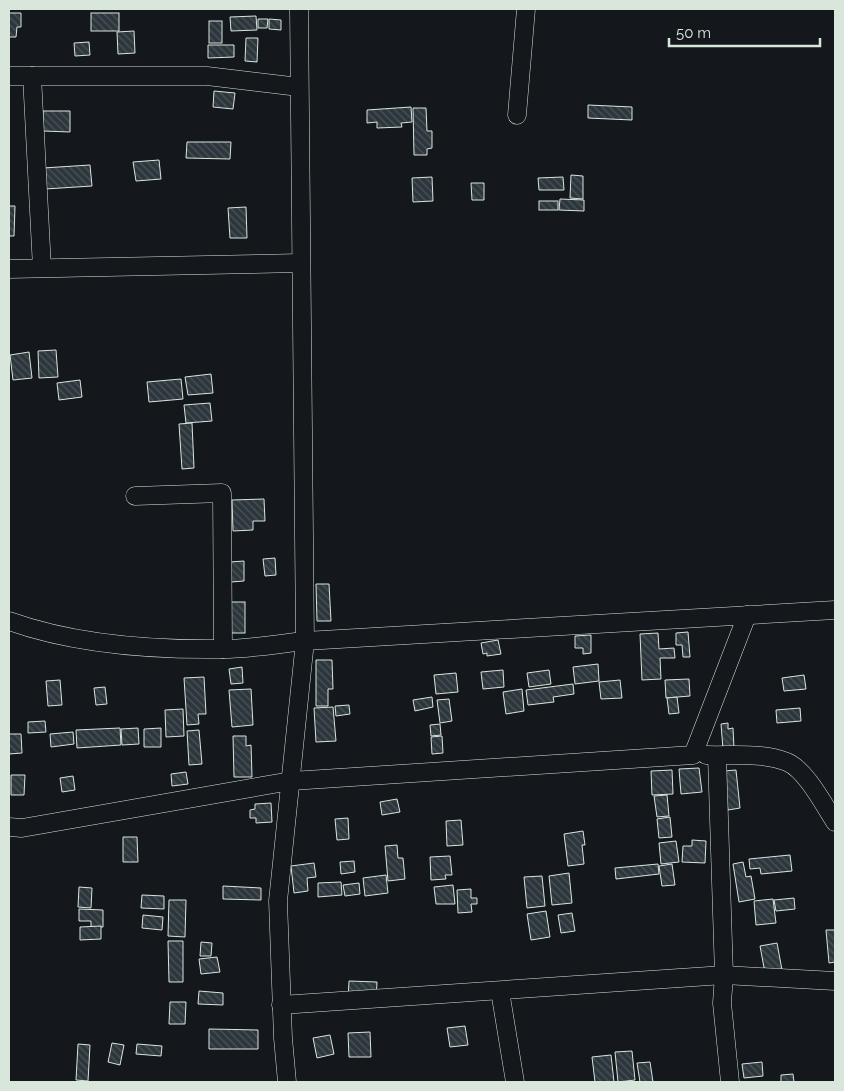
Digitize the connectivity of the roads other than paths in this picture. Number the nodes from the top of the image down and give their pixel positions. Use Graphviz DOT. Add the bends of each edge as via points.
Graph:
graph roads {
  1 [pos="299,9"];
  2 [pos="526,9"];
  3 [pos="9,76"];
  4 [pos="32,76"];
  5 [pos="299,87"];
  6 [pos="517,114"];
  7 [pos="300,264"];
  8 [pos="42,268"];
  9 [pos="9,269"];
  10 [pos="135,496"];
  11 [pos="835,610"];
  12 [pos="747,615"];
  13 [pos="9,621"];
  14 [pos="305,641"];
  15 [pos="223,649"];
  16 [pos="693,755"];
  17 [pos="717,756"];
  18 [pos="291,781"];
  19 [pos="835,822"];
  20 [pos="9,827"];
  21 [pos="724,975"];
  22 [pos="835,981"];
  23 [pos="500,991"];
  24 [pos="281,1006"];
  25 [pos="287,1082"];
  26 [pos="514,1082"];
  27 [pos="730,1082"];
  1 -- 5 [label="street"];
  2 -- 6 [label="street"];
  3 -- 4 [label="street"];
  4 -- 5 [label="street" via="207,76"];
  4 -- 8 [label="street"];
  5 -- 7 [label="street"];
  7 -- 8 [label="street"];
  7 -- 14 [label="street"];
  8 -- 9 [label="street"];
  10 -- 15 [label="street" via="222,493"];
  11 -- 12 [label="street"];
  12 -- 14 [label="street"];
  12 -- 16 [label="street"];
  13 -- 15 [label="street" via="65,638 163,648"];
  14 -- 15 [label="street"];
  14 -- 18 [label="street"];
  16 -- 17 [label="street"];
  16 -- 18 [label="street"];
  17 -- 19 [label="street" via="788,762 807,779"];
  17 -- 21 [label="street"];
  18 -- 20 [label="street" via="22,828"];
  18 -- 24 [label="street" via="278,902"];
  21 -- 22 [label="street"];
  21 -- 23 [label="street"];
  21 -- 27 [label="street" via="722,1003"];
  23 -- 24 [label="street"];
  23 -- 26 [label="street"];
  24 -- 25 [label="street"];
}
